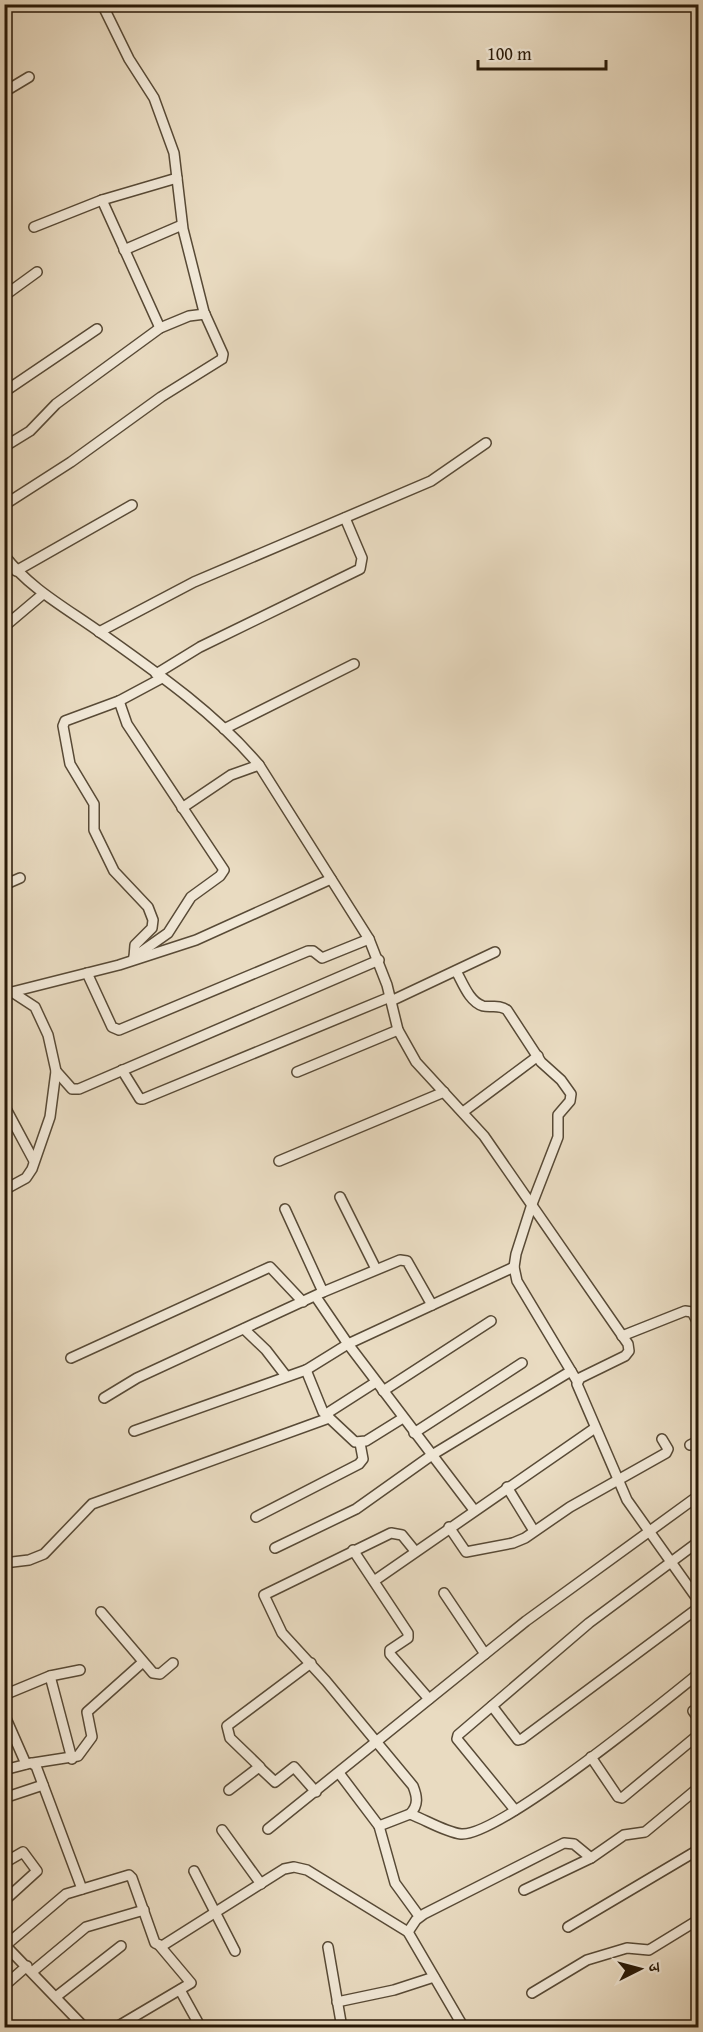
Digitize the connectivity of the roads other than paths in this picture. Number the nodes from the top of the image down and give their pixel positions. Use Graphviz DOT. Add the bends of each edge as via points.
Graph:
graph roads {
  1 [pos="102,4"];
  2 [pos="29,77"];
  3 [pos="4,92"];
  4 [pos="177,178"];
  5 [pos="102,200"];
  6 [pos="182,225"];
  7 [pos="34,227"];
  8 [pos="124,250"];
  9 [pos="37,272"];
  10 [pos="4,296"];
  11 [pos="205,314"];
  12 [pos="160,328"];
  13 [pos="97,329"];
  14 [pos="4,392"];
  15 [pos="486,443"];
  16 [pos="4,447"];
  17 [pos="4,505"];
  18 [pos="132,505"];
  19 [pos="345,518"];
  20 [pos="4,555"];
  21 [pos="16,571"];
  22 [pos="44,594"];
  23 [pos="4,627"];
  24 [pos="99,632"];
  25 [pos="354,664"];
  26 [pos="159,676"];
  27 [pos="119,701"];
  28 [pos="224,729"];
  29 [pos="259,765"];
  30 [pos="183,808"];
  31 [pos="20,878"];
  32 [pos="331,879"];
  33 [pos="4,885"];
  34 [pos="369,939"];
  35 [pos="495,952"];
  36 [pos="131,960"];
  37 [pos="379,960"];
  38 [pos="456,970"];
  39 [pos="87,973"];
  40 [pos="8,993"];
  41 [pos="391,999"];
  42 [pos="398,1030"];
  43 [pos="538,1056"];
  44 [pos="122,1070"];
  45 [pos="56,1071"];
  46 [pos="297,1072"];
  47 [pos="444,1092"];
  48 [pos="4,1105"];
  49 [pos="463,1112"];
  50 [pos="34,1161"];
  51 [pos="279,1161"];
  52 [pos="4,1190"];
  53 [pos="340,1197"];
  54 [pos="532,1204"];
  55 [pos="285,1209"];
  56 [pos="514,1267"];
  57 [pos="376,1269"];
  58 [pos="320,1294"];
  59 [pos="303,1302"];
  60 [pos="432,1305"];
  61 [pos="491,1322"];
  62 [pos="699,1323"];
  63 [pos="244,1329"];
  64 [pos="622,1336"];
  65 [pos="348,1344"];
  66 [pos="71,1358"];
  67 [pos="522,1364"];
  68 [pos="306,1370"];
  69 [pos="571,1371"];
  70 [pos="286,1376"];
  71 [pos="577,1381"];
  72 [pos="376,1382"];
  73 [pos="383,1391"];
  74 [pos="104,1398"];
  75 [pos="327,1416"];
  76 [pos="403,1418"];
  77 [pos="595,1428"];
  78 [pos="134,1431"];
  79 [pos="414,1433"];
  80 [pos="662,1439"];
  81 [pos="360,1443"];
  82 [pos="432,1455"];
  83 [pos="617,1479"];
  84 [pos="507,1487"];
  85 [pos="699,1496"];
  86 [pos="474,1510"];
  87 [pos="256,1517"];
  88 [pos="449,1527"];
  89 [pos="534,1532"];
  90 [pos="649,1533"];
  91 [pos="699,1542"];
  92 [pos="275,1548"];
  93 [pos="353,1550"];
  94 [pos="415,1551"];
  95 [pos="671,1562"];
  96 [pos="4,1563"];
  97 [pos="374,1581"];
  98 [pos="444,1593"];
  99 [pos="699,1600"];
  100 [pos="699,1608"];
  101 [pos="101,1612"];
  102 [pos="485,1654"];
  103 [pos="142,1662"];
  104 [pos="173,1663"];
  105 [pos="311,1664"];
  106 [pos="80,1670"];
  107 [pos="699,1674"];
  108 [pos="50,1676"];
  109 [pos="4,1695"];
  110 [pos="429,1699"];
  111 [pos="492,1706"];
  112 [pos="4,1714"];
  113 [pos="699,1735"];
  114 [pos="377,1742"];
  115 [pos="591,1757"];
  116 [pos="72,1759"];
  117 [pos="29,1763"];
  118 [pos="260,1767"];
  119 [pos="4,1770"];
  120 [pos="339,1773"];
  121 [pos="43,1785"];
  122 [pos="699,1788"];
  123 [pos="229,1790"];
  124 [pos="316,1792"];
  125 [pos="4,1798"];
  126 [pos="515,1810"];
  127 [pos="410,1814"];
  128 [pos="379,1826"];
  129 [pos="268,1829"];
  130 [pos="222,1830"];
  131 [pos="699,1850"];
  132 [pos="591,1858"];
  133 [pos="4,1863"];
  134 [pos="194,1870"];
  135 [pos="261,1884"];
  136 [pos="82,1889"];
  137 [pos="524,1890"];
  138 [pos="4,1901"];
  139 [pos="144,1910"];
  140 [pos="216,1913"];
  141 [pos="420,1916"];
  142 [pos="699,1920"];
  143 [pos="568,1927"];
  144 [pos="408,1932"];
  145 [pos="5,1945"];
  146 [pos="122,1946"];
  147 [pos="159,1946"];
  148 [pos="328,1947"];
  149 [pos="235,1951"];
  150 [pos="30,1969"];
  151 [pos="434,1977"];
  152 [pos="4,1986"];
  153 [pos="180,1990"];
  154 [pos="532,1993"];
  155 [pos="57,1996"];
  156 [pos="337,2001"];
  157 [pos="85,2028"];
  158 [pos="115,2028"];
  159 [pos="201,2028"];
  160 [pos="342,2028"];
  161 [pos="464,2028"];
  1 -- 4 [label="street" via="154,98 174,153"];
  2 -- 3 [label="street"];
  4 -- 5 [label="street"];
  4 -- 6 [label="street"];
  5 -- 7 [label="street"];
  5 -- 8 [label="street"];
  6 -- 8 [label="street"];
  6 -- 11 [label="street"];
  8 -- 12 [label="street"];
  9 -- 10 [label="street"];
  11 -- 12 [label="street"];
  11 -- 17 [label="street" via="223,354 220,362 160,398"];
  12 -- 16 [label="street" via="56,404 30,431"];
  13 -- 14 [label="street"];
  15 -- 19 [label="street" via="431,481"];
  18 -- 21 [label="street"];
  19 -- 24 [label="street" via="194,582"];
  19 -- 26 [label="street" via="362,558 360,569 200,647"];
  20 -- 21 [label="street"];
  21 -- 22 [label="street"];
  22 -- 23 [label="street"];
  22 -- 24 [label="street"];
  24 -- 26 [label="street"];
  25 -- 28 [label="street"];
  26 -- 27 [label="street"];
  26 -- 28 [label="street"];
  27 -- 30 [label="street" via="127,724"];
  27 -- 36 [label="street" via="63,726 70,764 94,804 94,831 114,871 153,917 152,928 135,945"];
  28 -- 29 [label="street"];
  29 -- 30 [label="street" via="231,775"];
  29 -- 32 [label="street"];
  30 -- 36 [label="street" via="222,866 223,874 191,897 168,933"];
  31 -- 33 [label="street"];
  32 -- 34 [label="street"];
  32 -- 36 [label="street" via="196,940"];
  34 -- 37 [label="street"];
  34 -- 39 [label="street" via="322,958 315,951 308,951 118,1030 112,1027"];
  35 -- 38 [label="street"];
  36 -- 39 [label="street"];
  37 -- 41 [label="street"];
  37 -- 44 [label="street"];
  38 -- 41 [label="street"];
  38 -- 43 [label="street" via="475,1002 507,1010"];
  39 -- 40 [label="street"];
  40 -- 45 [label="street" via="30,1002 38,1012"];
  41 -- 42 [label="street"];
  41 -- 44 [label="street" via="143,1100"];
  42 -- 46 [label="street"];
  42 -- 47 [label="street" via="416,1062"];
  43 -- 49 [label="street"];
  43 -- 54 [label="street" via="571,1094 558,1115 558,1137"];
  44 -- 45 [label="street" via="75,1090"];
  45 -- 50 [label="street" via="50,1117"];
  47 -- 49 [label="street"];
  47 -- 51 [label="street"];
  48 -- 50 [label="street"];
  49 -- 54 [label="street"];
  50 -- 52 [label="street" via="26,1178"];
  53 -- 57 [label="street"];
  54 -- 56 [label="street"];
  54 -- 64 [label="street"];
  55 -- 58 [label="street"];
  56 -- 60 [label="street"];
  56 -- 69 [label="street" via="517,1281"];
  57 -- 58 [label="street"];
  57 -- 60 [label="street" via="405,1259"];
  58 -- 59 [label="street"];
  58 -- 65 [label="street"];
  59 -- 63 [label="street"];
  59 -- 66 [label="street" via="270,1267"];
  60 -- 65 [label="street"];
  61 -- 73 [label="street"];
  62 -- 64 [label="street" via="692,1312 685,1311"];
  63 -- 70 [label="street"];
  63 -- 74 [label="street" via="137,1378"];
  64 -- 71 [label="street" via="630,1348 627,1354"];
  65 -- 68 [label="street"];
  65 -- 72 [label="street"];
  67 -- 79 [label="street"];
  68 -- 70 [label="street"];
  68 -- 75 [label="street"];
  69 -- 71 [label="street"];
  69 -- 82 [label="street"];
  70 -- 78 [label="street"];
  71 -- 77 [label="street"];
  72 -- 73 [label="street"];
  72 -- 75 [label="street"];
  73 -- 76 [label="street"];
  75 -- 81 [label="street"];
  75 -- 96 [label="street" via="92,1504 44,1554"];
  76 -- 79 [label="street"];
  76 -- 81 [label="street"];
  77 -- 83 [label="street"];
  77 -- 84 [label="street"];
  79 -- 82 [label="street"];
  80 -- 83 [label="street" via="668,1449 666,1453"];
  81 -- 87 [label="street" via="363,1459 359,1464"];
  82 -- 86 [label="street"];
  82 -- 92 [label="street" via="356,1509"];
  83 -- 89 [label="street"];
  83 -- 90 [label="street"];
  84 -- 86 [label="street"];
  84 -- 89 [label="street"];
  85 -- 90 [label="street"];
  86 -- 88 [label="street"];
  88 -- 89 [label="street" via="469,1553 513,1543"];
  88 -- 94 [label="street"];
  90 -- 95 [label="street"];
  90 -- 102 [label="street"];
  91 -- 95 [label="street"];
  93 -- 94 [label="street" via="395,1532"];
  93 -- 97 [label="street"];
  93 -- 105 [label="street" via="264,1595 282,1633"];
  94 -- 97 [label="street"];
  95 -- 99 [label="street"];
  95 -- 111 [label="street" via="589,1623"];
  97 -- 110 [label="street" via="408,1634 390,1654"];
  98 -- 102 [label="street"];
  100 -- 111 [label="street" via="522,1739 518,1740"];
  101 -- 103 [label="street"];
  102 -- 110 [label="street"];
  103 -- 104 [label="street" via="157,1675"];
  103 -- 116 [label="street" via="87,1712 92,1737"];
  105 -- 114 [label="street"];
  105 -- 118 [label="street" via="227,1726 230,1738"];
  106 -- 108 [label="street"];
  107 -- 115 [label="street"];
  108 -- 109 [label="street"];
  108 -- 116 [label="street"];
  110 -- 114 [label="street"];
  111 -- 126 [label="street" via="457,1739"];
  112 -- 117 [label="street"];
  113 -- 115 [label="street" via="622,1798"];
  114 -- 120 [label="street"];
  114 -- 127 [label="street" via="413,1786 417,1803"];
  115 -- 126 [label="street"];
  116 -- 117 [label="street"];
  117 -- 119 [label="street"];
  117 -- 121 [label="street"];
  118 -- 123 [label="street"];
  118 -- 124 [label="street" via="274,1782 296,1767"];
  120 -- 124 [label="street"];
  120 -- 128 [label="street"];
  121 -- 125 [label="street"];
  121 -- 136 [label="street"];
  122 -- 132 [label="street" via="645,1832 624,1835"];
  124 -- 129 [label="street"];
  126 -- 127 [label="street" via="462,1834"];
  127 -- 128 [label="street"];
  128 -- 141 [label="street" via="394,1883"];
  130 -- 135 [label="street"];
  131 -- 143 [label="street"];
  132 -- 137 [label="street"];
  132 -- 141 [label="street" via="574,1844 564,1843"];
  133 -- 138 [label="street" via="24,1852 38,1870"];
  134 -- 140 [label="street"];
  135 -- 140 [label="street"];
  135 -- 144 [label="street" via="289,1867 307,1870"];
  136 -- 139 [label="street" via="129,1875"];
  136 -- 145 [label="street" via="66,1894"];
  139 -- 147 [label="street"];
  139 -- 150 [label="street" via="87,1927"];
  140 -- 147 [label="street"];
  140 -- 149 [label="street"];
  141 -- 144 [label="street"];
  142 -- 154 [label="street" via="649,1950 622,1948 587,1960"];
  144 -- 151 [label="street"];
  145 -- 150 [label="street"];
  146 -- 155 [label="street"];
  147 -- 153 [label="street" via="190,1980"];
  148 -- 156 [label="street"];
  150 -- 152 [label="street"];
  150 -- 155 [label="street"];
  151 -- 156 [label="street" via="394,1990"];
  151 -- 161 [label="street"];
  153 -- 158 [label="street"];
  153 -- 159 [label="street"];
  155 -- 157 [label="street"];
  156 -- 160 [label="street"];
}
